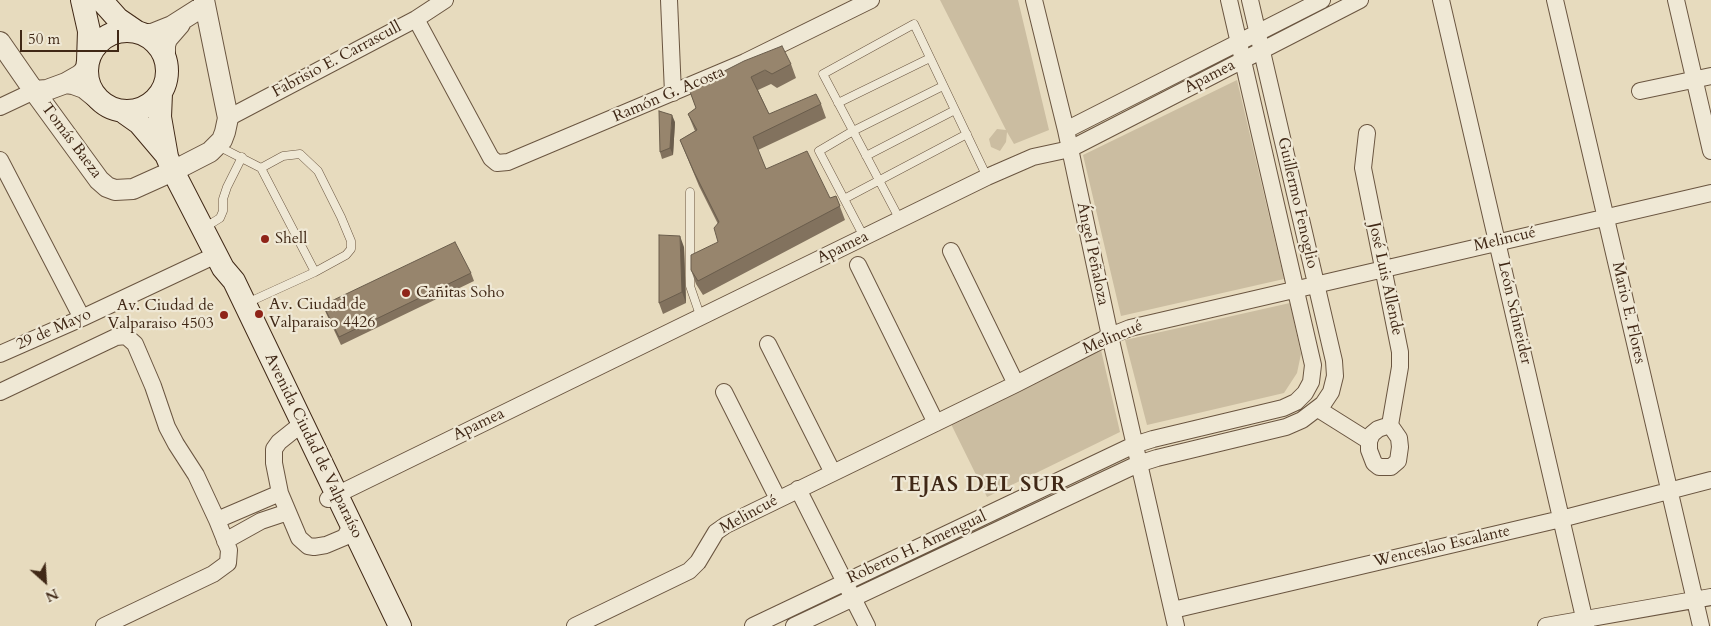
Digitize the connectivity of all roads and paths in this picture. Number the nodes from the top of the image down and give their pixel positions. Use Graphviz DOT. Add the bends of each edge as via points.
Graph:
graph roads {
  1 [pos="82,0"];
  2 [pos="102,0"];
  3 [pos="445,0"];
  4 [pos="670,0"];
  5 [pos="871,0"];
  6 [pos="1034,0"];
  7 [pos="1229,0"];
  8 [pos="1250,0"];
  9 [pos="1322,0"];
  10 [pos="1360,0"];
  11 [pos="1441,0"];
  12 [pos="1555,0"];
  13 [pos="1676,0"];
  14 [pos="205,2"];
  15 [pos="844,6"];
  16 [pos="416,18"];
  17 [pos="184,19"];
  18 [pos="1258,32"];
  19 [pos="140,33"];
  20 [pos="0,42"];
  21 [pos="1239,42"];
  22 [pos="1262,50"];
  23 [pos="165,56"];
  24 [pos="930,58"];
  25 [pos="1243,60"];
  26 [pos="87,65"];
  27 [pos="1711,76"];
  28 [pos="1695,80"];
  29 [pos="66,83"];
  30 [pos="943,86"];
  31 [pos="34,91"];
  32 [pos="1640,91"];
  33 [pos="161,93"];
  34 [pos="673,93"];
  35 [pos="100,101"];
  36 [pos="838,103"];
  37 [pos="0,107"];
  38 [pos="955,110"];
  39 [pos="122,111"];
  40 [pos="228,118"];
  41 [pos="1066,130"];
  42 [pos="853,132"];
  43 [pos="1366,133"];
  44 [pos="967,134"];
  45 [pos="217,146"];
  46 [pos="1070,149"];
  47 [pos="1711,151"];
  48 [pos="866,156"];
  49 [pos="242,157"];
  50 [pos="0,160"];
  51 [pos="170,164"];
  52 [pos="261,168"];
  53 [pos="987,177"];
  54 [pos="879,181"];
  55 [pos="690,192"];
  56 [pos="1711,193"];
  57 [pos="844,199"];
  58 [pos="1606,217"];
  59 [pos="900,220"];
  60 [pos="203,229"];
  61 [pos="864,237"];
  62 [pos="1497,242"];
  63 [pos="951,251"];
  64 [pos="220,262"];
  65 [pos="858,265"];
  66 [pos="1382,268"];
  67 [pos="315,272"];
  68 [pos="1316,284"];
  69 [pos="1296,288"];
  70 [pos="245,304"];
  71 [pos="82,318"];
  72 [pos="701,318"];
  73 [pos="1110,336"];
  74 [pos="768,344"];
  75 [pos="0,354"];
  76 [pos="1016,384"];
  77 [pos="0,392"];
  78 [pos="724,392"];
  79 [pos="1305,393"];
  80 [pos="1320,406"];
  81 [pos="936,423"];
  82 [pos="1390,425"];
  83 [pos="298,428"];
  84 [pos="1369,441"];
  85 [pos="1134,445"];
  86 [pos="1138,464"];
  87 [pos="833,473"];
  88 [pos="1711,480"];
  89 [pos="798,489"];
  90 [pos="1669,490"];
  91 [pos="280,493"];
  92 [pos="332,497"];
  93 [pos="778,499"];
  94 [pos="288,512"];
  95 [pos="1561,519"];
  96 [pos="217,520"];
  97 [pos="348,531"];
  98 [pos="225,541"];
  99 [pos="845,582"];
  100 [pos="853,598"];
  101 [pos="1703,599"];
  102 [pos="1175,618"];
  103 [pos="1585,623"];
  104 [pos="104,626"];
  105 [pos="388,626"];
  106 [pos="400,626"];
  107 [pos="575,626"];
  108 [pos="753,626"];
  109 [pos="794,626"];
  110 [pos="867,626"];
  111 [pos="1546,626"];
  112 [pos="1701,626"];
  1 -- 26 [label="main road" via="89,30"];
  2 -- 19 [label="main road" via="118,20"];
  3 -- 16 [label="street, Fabrisio E. Carrascull"];
  4 -- 34 [label="street"];
  5 -- 15 [label="street, Ramón G. Acosta"];
  6 -- 41 [label="street, Ángel Peñaloza"];
  7 -- 21 [label="street, Guillermo Fenoglio"];
  8 -- 18 [label="street, Guillermo Fenoglio"];
  9 -- 18 [label="street, Apamea"];
  10 -- 22 [label="street, Apamea"];
  11 -- 62 [label="street, León Schneider"];
  12 -- 58 [label="street, Mario E. Flores"];
  13 -- 28 [label="street"];
  14 -- 17 [label="street"];
  14 -- 40 [label="street"];
  15 -- 34 [label="street, Ramón G. Acosta" via="745,62"];
  16 -- 34 [label="street, Ramón G. Acosta" via="491,158 497,163 508,162"];
  16 -- 40 [label="street, Fabrisio E. Carrascull"];
  17 -- 19 [label="street" via="163,30"];
  17 -- 23 [label="street" via="167,39"];
  18 -- 21 [label="street, Apamea"];
  18 -- 22 [label="street, Guillermo Fenoglio"];
  19 -- 23 [label="main road" via="158,45"];
  19 -- 26 [label="main road" via="124,31 109,35 97,44"];
  20 -- 31 [label="street, Tomás Baeza"];
  21 -- 25 [label="street, Guillermo Fenoglio"];
  21 -- 41 [label="street, Apamea"];
  22 -- 25 [label="street, Apamea"];
  22 -- 68 [label="street, Guillermo Fenoglio"];
  23 -- 33 [label="main road" via="167,75"];
  24 -- 30 [label="lane"];
  24 -- 36 [label="lane"];
  24 -- 36 [label="lane" via="914,24 822,74"];
  25 -- 46 [label="street, Apamea"];
  25 -- 69 [label="street, Guillermo Fenoglio"];
  26 -- 29 [label="street" via="80,75"];
  26 -- 35 [label="main road" via="89,86"];
  27 -- 28 [label="street"];
  28 -- 32 [label="street"];
  28 -- 47 [label="street"];
  29 -- 31 [label="street"];
  29 -- 35 [label="street" via="84,88"];
  30 -- 38 [label="lane"];
  30 -- 42 [label="lane"];
  31 -- 37 [label="street"];
  31 -- 51 [label="street, Tomás Baeza" via="107,187 133,189"];
  33 -- 39 [label="main road" via="141,109"];
  33 -- 51 [label="main road" via="160,117"];
  35 -- 39 [label="main road"];
  36 -- 42 [label="lane"];
  38 -- 44 [label="lane"];
  38 -- 48 [label="lane"];
  39 -- 51 [label="main road" via="140,123"];
  40 -- 45 [label="street"];
  41 -- 46 [label="street, Ángel Peñaloza"];
  42 -- 48 [label="lane"];
  42 -- 57 [label="lane" via="819,151"];
  43 -- 66 [label="street, José Luis Allende" via="1363,168"];
  44 -- 53 [label="lane"];
  44 -- 54 [label="lane"];
  45 -- 49 [label="lane"];
  45 -- 51 [label="street, Tomás Baeza" via="210,152"];
  46 -- 53 [label="street, Apamea" via="1033,157"];
  46 -- 73 [label="street, Ángel Peñaloza"];
  48 -- 54 [label="lane"];
  49 -- 52 [label="lane"];
  49 -- 60 [label="lane" via="227,186 220,218"];
  50 -- 71 [label="street"];
  51 -- 60 [label="main road, Avenida Ciudad de Valparaíso"];
  52 -- 67 [label="lane"];
  52 -- 67 [label="lane" via="283,156 300,154 322,179 351,241 351,249"];
  53 -- 59 [label="street, Apamea"];
  54 -- 57 [label="lane"];
  54 -- 59 [label="lane"];
  55 -- 72 [label="lane" via="690,286"];
  56 -- 58 [label="street, Melincué"];
  57 -- 61 [label="lane"];
  58 -- 62 [label="street, Melincué"];
  58 -- 90 [label="street, Mario E. Flores"];
  59 -- 61 [label="street, Apamea"];
  60 -- 64 [label="main road, Avenida Ciudad de Valparaíso"];
  61 -- 72 [label="street, Apamea"];
  62 -- 66 [label="street, Melincué"];
  62 -- 95 [label="street, León Schneider"];
  63 -- 76 [label="street"];
  64 -- 70 [label="main road, Avenida Ciudad de Valparaíso"];
  64 -- 71 [label="street, 29 de Mayo"];
  64 -- 83 [label="main road, Avenida Ciudad de Valparaíso" via="225,286"];
  65 -- 81 [label="street"];
  66 -- 68 [label="street, Melincué"];
  66 -- 82 [label="street, José Luis Allende" via="1400,352"];
  67 -- 70 [label="lane"];
  68 -- 69 [label="street, Melincué"];
  68 -- 80 [label="street, Guillermo Fenoglio" via="1335,376 1330,392"];
  69 -- 73 [label="street, Melincué" via="1146,323"];
  69 -- 79 [label="street, Guillermo Fenoglio" via="1313,365 1311,382"];
  70 -- 83 [label="main road, Avenida Ciudad de Valparaíso"];
  71 -- 75 [label="street, 29 de Mayo"];
  72 -- 92 [label="street, Apamea"];
  73 -- 76 [label="street, Melincué"];
  73 -- 85 [label="street, Ángel Peñaloza"];
  74 -- 87 [label="street"];
  76 -- 81 [label="street, Melincué"];
  77 -- 96 [label="street" via="116,337 126,336 135,344 167,427 196,475"];
  78 -- 93 [label="street"];
  79 -- 85 [label="street, Roberto H. Amengual" via="1283,408"];
  80 -- 84 [label="street"];
  80 -- 86 [label="street, Roberto H. Amengual" via="1286,427"];
  81 -- 87 [label="street, Melincué"];
  82 -- 84 [label="street" via="1378,429"];
  82 -- 84 [label="street" via="1399,438 1400,447 1398,461 1391,467 1379,467 1374,463"];
  83 -- 91 [label="street" via="274,449"];
  83 -- 92 [label="main road, Avenida Ciudad de Valparaíso"];
  85 -- 86 [label="street, Ángel Peñaloza"];
  85 -- 99 [label="street, Roberto H. Amengual"];
  86 -- 100 [label="street, Roberto H. Amengual"];
  86 -- 102 [label="street, Ángel Peñaloza"];
  87 -- 89 [label="street, Melincué"];
  88 -- 90 [label="street, Wenceslao Escalante"];
  89 -- 93 [label="street, Melincué"];
  89 -- 99 [label="street"];
  90 -- 95 [label="street, Wenceslao Escalante"];
  90 -- 101 [label="street, Mario E. Flores"];
  91 -- 94 [label="street"];
  91 -- 96 [label="street"];
  92 -- 97 [label="main road, Avenida Ciudad de Valparaíso"];
  93 -- 107 [label="street, Melincué" via="716,532 698,562 688,571"];
  94 -- 97 [label="street" via="299,538 308,546 326,546"];
  94 -- 98 [label="street" via="261,521"];
  95 -- 102 [label="street, Wenceslao Escalante"];
  95 -- 103 [label="street, León Schneider"];
  96 -- 98 [label="street"];
  97 -- 105 [label="main road, Avenida Ciudad de Valparaíso"];
  97 -- 106 [label="main road, Avenida Ciudad de Valparaíso"];
  98 -- 104 [label="street" via="229,550 228,563 214,574"];
  99 -- 100 [label="street"];
  99 -- 108 [label="street, Roberto H. Amengual"];
  100 -- 109 [label="street, Roberto H. Amengual"];
  100 -- 110 [label="street"];
  101 -- 103 [label="street"];
  101 -- 112 [label="street, Mario E. Flores"];
  103 -- 111 [label="street"];
}
